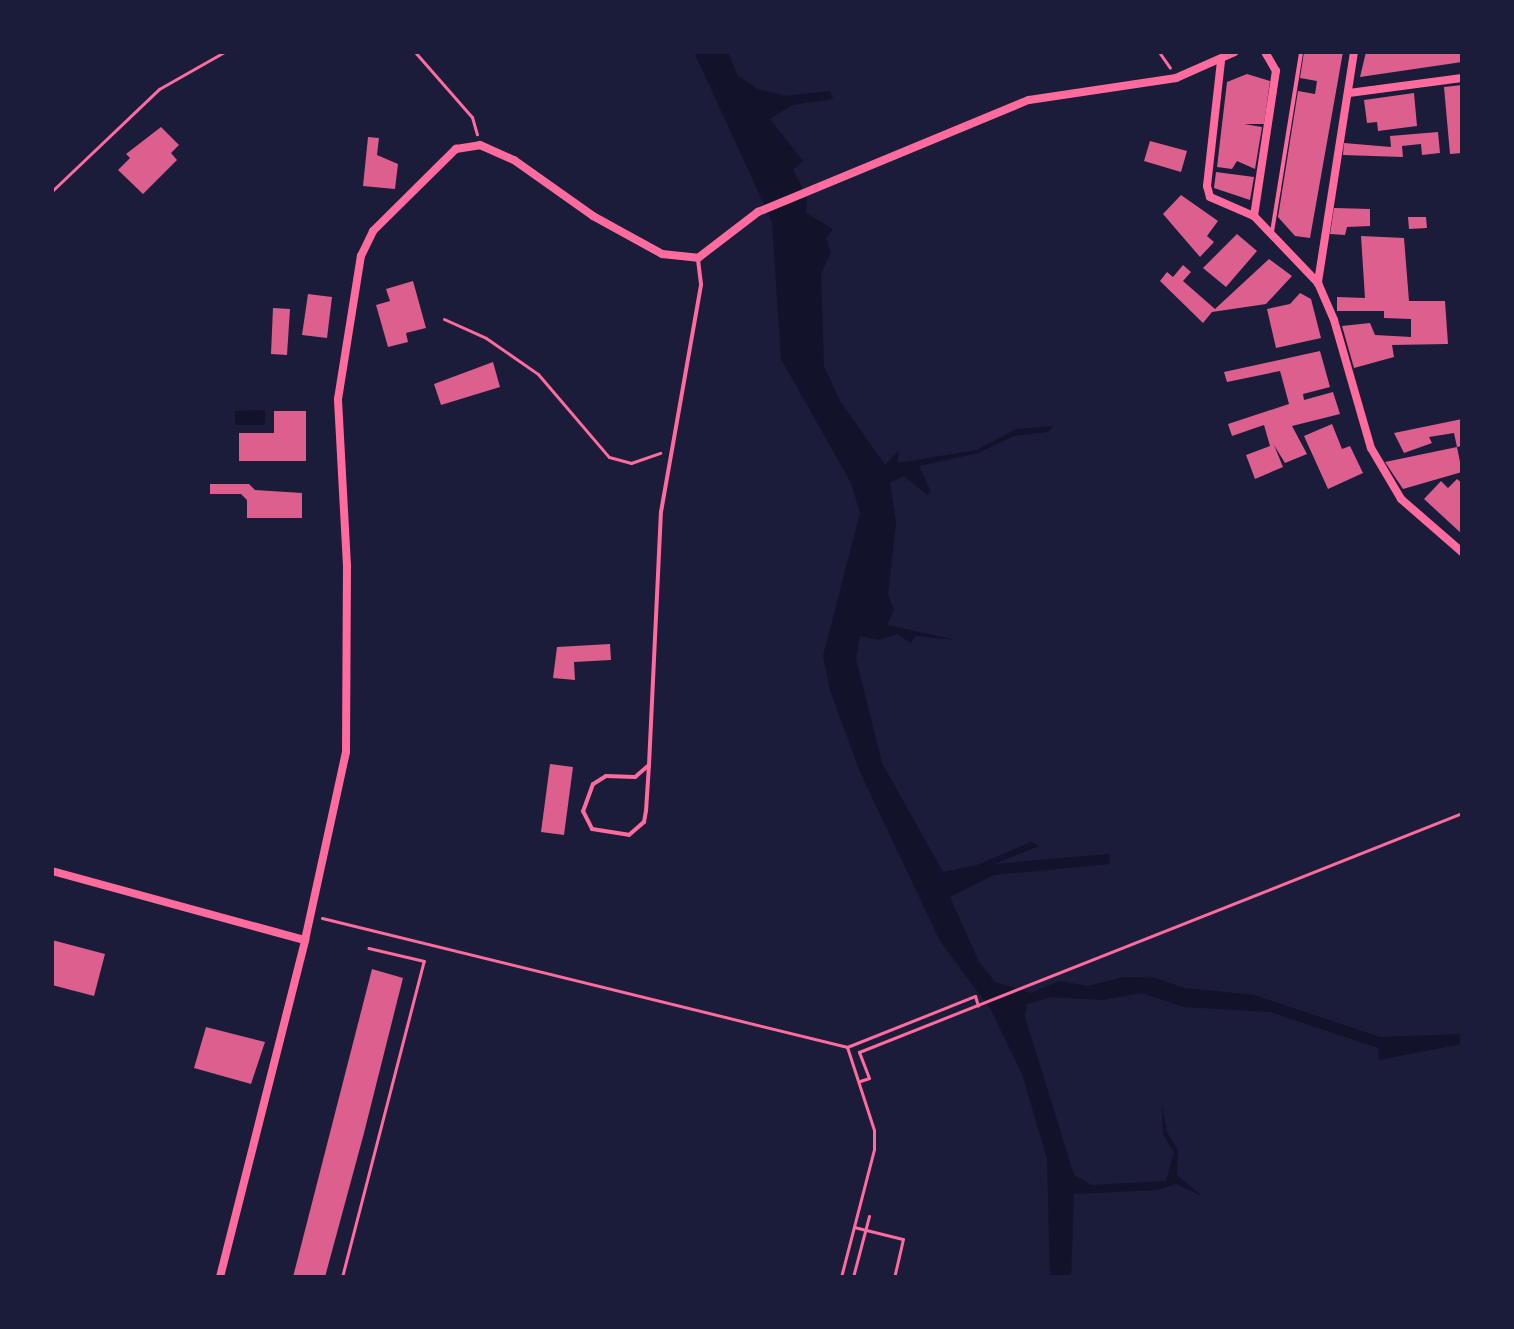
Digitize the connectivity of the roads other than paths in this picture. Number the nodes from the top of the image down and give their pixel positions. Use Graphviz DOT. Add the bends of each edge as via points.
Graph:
graph roads {
  1 [pos="1235,52"];
  2 [pos="1265,52"];
  3 [pos="1301,52"];
  4 [pos="1354,52"];
  5 [pos="1221,61"];
  6 [pos="1462,78"];
  7 [pos="1349,93"];
  8 [pos="1254,216"];
  9 [pos="1271,234"];
  10 [pos="698,258"];
  11 [pos="1318,283"];
  12 [pos="1462,552"];
  13 [pos="649,765"];
  14 [pos="52,871"];
  15 [pos="305,940"];
  16 [pos="220,1277"];
  1 -- 5 [label="street"];
  2 -- 8 [label="street" via="1276,71"];
  3 -- 9 [label="lane"];
  4 -- 7 [label="street"];
  5 -- 8 [label="street" via="1207,186 1210,197"];
  5 -- 10 [label="street" via="1176,78 1029,100 758,212"];
  6 -- 7 [label="street"];
  7 -- 11 [label="street"];
  8 -- 9 [label="street"];
  9 -- 11 [label="street"];
  10 -- 13 [label="lane" via="701,284 661,512"];
  10 -- 15 [label="street" via="662,254 593,216 514,160 480,145 456,149 373,231 361,256 338,399 347,566 346,752"];
  11 -- 12 [label="street" via="1371,448 1401,499"];
  13 -- 13 [label="lane" via="646,811 638,829 629,835 592,829 583,811 593,784 606,776 635,777"];
  14 -- 15 [label="street"];
  15 -- 16 [label="street"];
}
